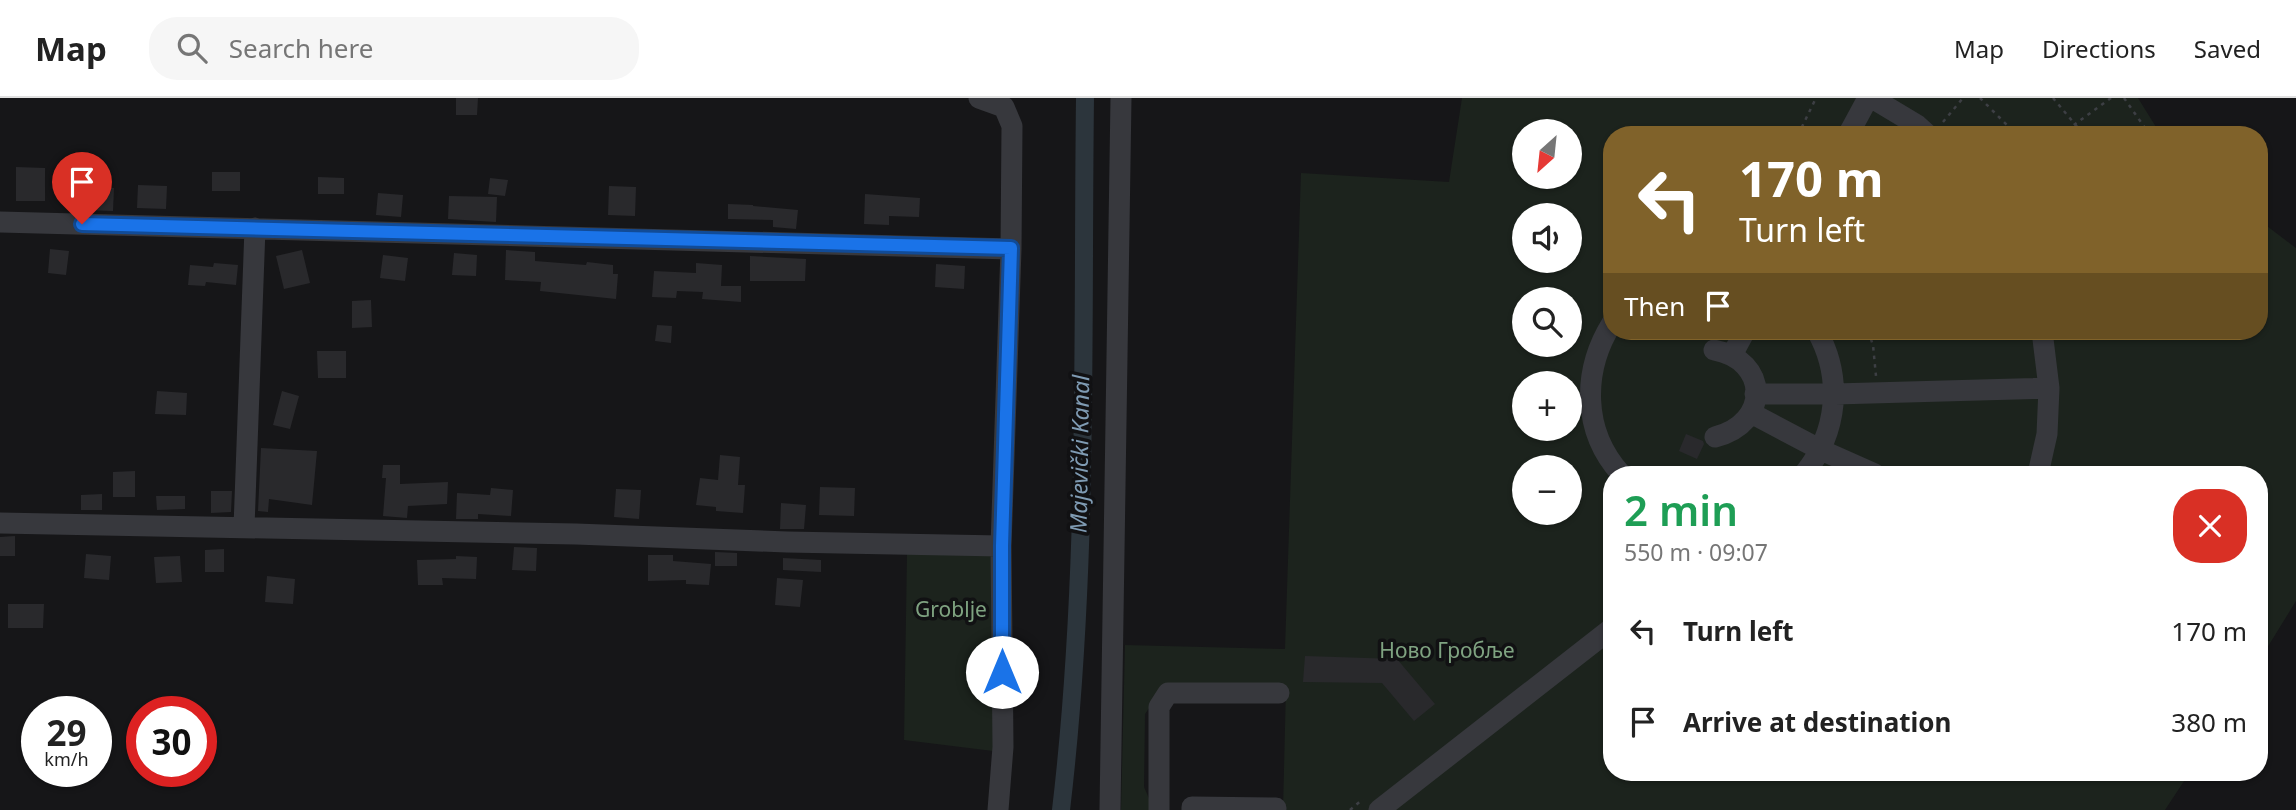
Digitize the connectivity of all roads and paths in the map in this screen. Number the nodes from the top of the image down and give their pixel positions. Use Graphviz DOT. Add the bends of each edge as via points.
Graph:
graph roads {
  1 [pos="979,98"];
  2 [pos="1121,98"];
  3 [pos="1816,98"];
  4 [pos="1870,98"];
  5 [pos="1963,98"];
  6 [pos="1980,98"];
  7 [pos="2053,98"];
  8 [pos="2111,98"];
  9 [pos="2124,98"];
  10 [pos="2076,123"];
  11 [pos="1802,126"];
  12 [pos="1853,126"];
  13 [pos="1920,126"];
  14 [pos="1938,126"];
  15 [pos="2008,126"];
  16 [pos="2072,126"];
  17 [pos="2078,126"];
  18 [pos="2144,126"];
  19 [pos="0,222"];
  20 [pos="255,228"];
  21 [pos="1011,248"];
  22 [pos="1603,340"];
  23 [pos="1736,340"];
  24 [pos="1821,340"];
  25 [pos="1870,340"];
  26 [pos="2043,340"];
  27 [pos="2049,388"];
  28 [pos="1876,393"];
  29 [pos="1835,394"];
  30 [pos="1753,403"];
  31 [pos="1715,437"];
  32 [pos="1821,450"];
  33 [pos="1623,466"];
  34 [pos="1810,466"];
  35 [pos="1857,466"];
  36 [pos="2040,466"];
  37 [pos="0,523"];
  38 [pos="244,527"];
  39 [pos="1002,546"];
  40 [pos="1603,635"];
  41 [pos="1279,693"];
  42 [pos="1276,808"];
  43 [pos="998,810"];
  44 [pos="1110,810"];
  45 [pos="1159,810"];
  46 [pos="1192,810"];
  47 [pos="1379,810"];
  1 -- 21 [label="street" via="1004,107 1012,126"];
  2 -- 44 [label="street"];
  3 -- 11 [label="path"];
  4 -- 12 [label="street"];
  4 -- 13 [label="street"];
  5 -- 14 [label="path"];
  6 -- 15 [label="path"];
  7 -- 10 [label="path"];
  8 -- 10 [label="path"];
  9 -- 18 [label="path"];
  10 -- 16 [label="path"];
  10 -- 17 [label="path"];
  19 -- 20 [label="street"];
  20 -- 21 [label="street"];
  20 -- 38 [label="street"];
  21 -- 39 [label="street"];
  22 -- 33 [label="street" via="1592,370 1590,405 1606,454"];
  23 -- 30 [label="street" via="1723,353 1751,372"];
  24 -- 29 [label="street" via="1831,365"];
  25 -- 28 [label="path"];
  26 -- 27 [label="street"];
  27 -- 28 [label="street"];
  27 -- 36 [label="street"];
  28 -- 29 [label="street"];
  29 -- 30 [label="street"];
  29 -- 32 [label="street"];
  30 -- 31 [label="street" via="1739,428"];
  30 -- 32 [label="street"];
  32 -- 34 [label="street"];
  32 -- 35 [label="street"];
  37 -- 38 [label="street"];
  38 -- 39 [label="street"];
  39 -- 43 [label="street" via="1003,747"];
  40 -- 47 [label="street"];
  41 -- 45 [label="street" via="1168,693 1159,707"];
  42 -- 46 [label="street"];
}
